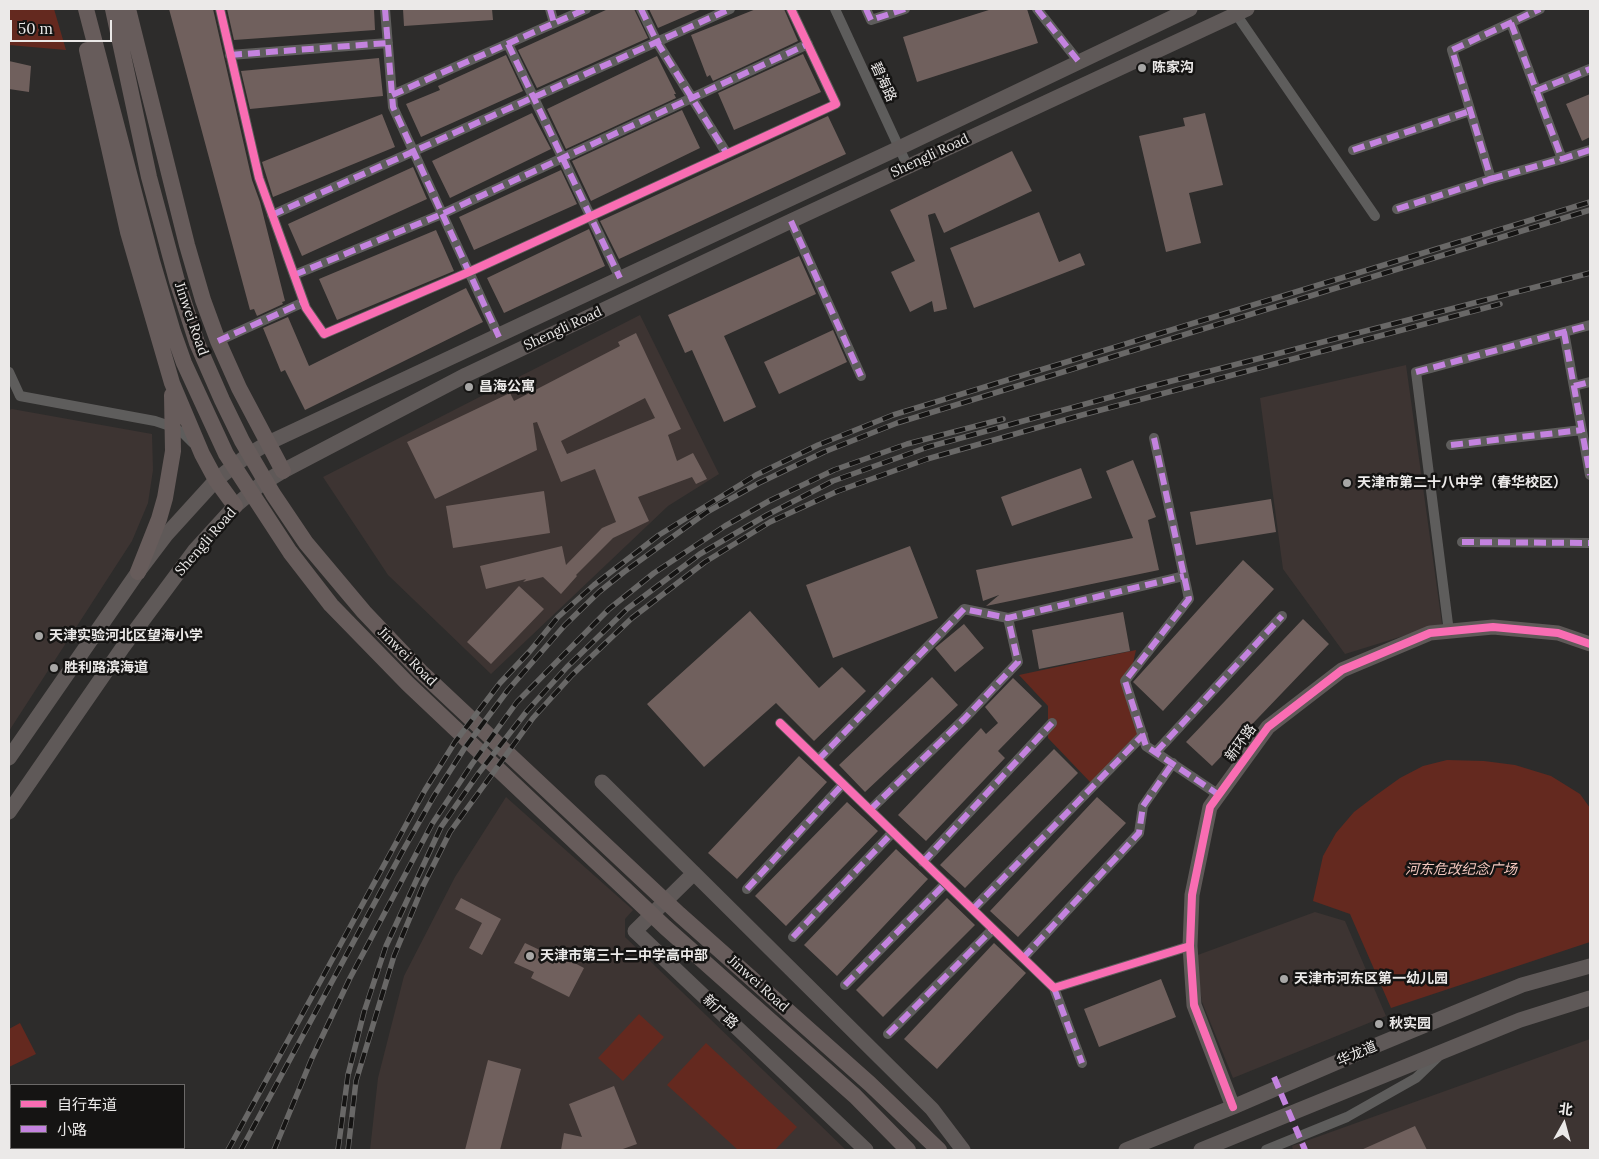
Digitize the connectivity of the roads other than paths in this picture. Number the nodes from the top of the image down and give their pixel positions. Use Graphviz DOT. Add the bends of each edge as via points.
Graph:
graph roads {
  1 [pos="78,9"];
  2 [pos="86,9"];
  3 [pos="113,9"];
  4 [pos="128,9"];
  5 [pos="220,9"];
  6 [pos="385,9"];
  7 [pos="550,9"];
  8 [pos="586,9"];
  9 [pos="641,9"];
  10 [pos="730,9"];
  11 [pos="791,9"];
  12 [pos="835,9"];
  13 [pos="866,9"];
  14 [pos="904,9"];
  15 [pos="1037,9"];
  16 [pos="1190,9"];
  17 [pos="1540,9"];
  18 [pos="1241,11"];
  19 [pos="554,23"];
  20 [pos="1511,23"];
  21 [pos="388,42"];
  22 [pos="657,42"];
  23 [pos="508,44"];
  24 [pos="808,44"];
  25 [pos="230,55"];
  26 [pos="1079,62"];
  27 [pos="1590,69"];
  28 [pos="1536,91"];
  29 [pos="392,95"];
  30 [pos="533,98"];
  31 [pos="692,98"];
  32 [pos="1470,111"];
  33 [pos="899,148"];
  34 [pos="1353,150"];
  35 [pos="1590,150"];
  36 [pos="413,151"];
  37 [pos="727,154"];
  38 [pos="562,158"];
  39 [pos="1562,159"];
  40 [pos="908,167"];
  41 [pos="1491,179"];
  42 [pos="1397,209"];
  43 [pos="442,214"];
  44 [pos="272,215"];
  45 [pos="1375,216"];
  46 [pos="590,217"];
  47 [pos="791,221"];
  48 [pos="469,272"];
  49 [pos="294,275"];
  50 [pos="620,278"];
  51 [pos="304,302"];
  52 [pos="1590,325"];
  53 [pos="1564,332"];
  54 [pos="499,336"];
  55 [pos="218,341"];
  56 [pos="9,372"];
  57 [pos="861,376"];
  58 [pos="1590,382"];
  59 [pos="172,383"];
  60 [pos="1574,386"];
  61 [pos="173,427"];
  62 [pos="1582,430"];
  63 [pos="1154,438"];
  64 [pos="268,443"];
  65 [pos="1451,445"];
  66 [pos="202,454"];
  67 [pos="283,471"];
  68 [pos="1590,475"];
  69 [pos="216,480"];
  70 [pos="235,506"];
  71 [pos="1462,542"];
  72 [pos="1590,543"];
  73 [pos="138,572"];
  74 [pos="1184,576"];
  75 [pos="1282,616"];
  76 [pos="1008,618"];
  77 [pos="1449,632"];
  78 [pos="1590,644"];
  79 [pos="780,723"];
  80 [pos="1052,723"];
  81 [pos="1143,735"];
  82 [pos="1156,752"];
  83 [pos="9,758"];
  84 [pos="818,760"];
  85 [pos="1173,764"];
  86 [pos="602,782"];
  87 [pos="843,784"];
  88 [pos="1219,795"];
  89 [pos="870,810"];
  90 [pos="9,812"];
  91 [pos="893,832"];
  92 [pos="923,862"];
  93 [pos="694,873"];
  94 [pos="946,883"];
  95 [pos="747,888"];
  96 [pos="973,909"];
  97 [pos="993,929"];
  98 [pos="793,938"];
  99 [pos="1190,946"];
  100 [pos="1023,958"];
  101 [pos="1590,966"];
  102 [pos="845,985"];
  103 [pos="1054,988"];
  104 [pos="1590,998"];
  105 [pos="888,1034"];
  106 [pos="1446,1049"];
  107 [pos="1082,1063"];
  108 [pos="1233,1107"];
  109 [pos="1286,1147"];
  110 [pos="866,1150"];
  111 [pos="908,1150"];
  112 [pos="939,1150"];
  113 [pos="963,1150"];
  114 [pos="1126,1150"];
  115 [pos="1201,1150"];
  116 [pos="1266,1150"];
  1 -- 59 [label="main road" via="128,232"];
  2 -- 111 [label="main road, Jinwei Road" via="173,332 195,390 226,454 290,552 331,604 383,660 665,927 855,1096"];
  3 -- 112 [label="main road, Jinwei Road" via="149,177 185,308 209,372 242,441 306,543 364,612 421,672 679,914"];
  4 -- 55 [label="main road" via="187,245"];
  5 -- 25 [label="street"];
  6 -- 21 [label="street"];
  7 -- 19 [label="street"];
  8 -- 19 [label="street"];
  9 -- 22 [label="street"];
  10 -- 22 [label="street"];
  11 -- 24 [label="street"];
  12 -- 33 [label="street, 碧海路"];
  13 -- 14 [label="street" via="871,20"];
  15 -- 26 [label="street"];
  16 -- 26 [label="main road, Shengli Road"];
  17 -- 20 [label="street"];
  18 -- 40 [label="main road, Shengli Road"];
  18 -- 45 [label="street"];
  19 -- 23 [label="street"];
  20 -- 28 [label="street"];
  20 -- 32 [label="street" via="1452,50"];
  21 -- 25 [label="street"];
  21 -- 29 [label="street"];
  22 -- 30 [label="street"];
  22 -- 31 [label="street"];
  23 -- 29 [label="street"];
  23 -- 30 [label="street"];
  24 -- 31 [label="street"];
  24 -- 37 [label="street" via="836,104"];
  25 -- 44 [label="street" via="259,178"];
  26 -- 33 [label="main road, Shengli Road"];
  27 -- 28 [label="street"];
  28 -- 39 [label="street"];
  29 -- 36 [label="street" via="393,107"];
  30 -- 36 [label="street"];
  30 -- 38 [label="street"];
  31 -- 37 [label="street"];
  31 -- 38 [label="street"];
  32 -- 34 [label="street"];
  32 -- 41 [label="street"];
  33 -- 40 [label="street, 碧海路"];
  33 -- 50 [label="main road, Shengli Road"];
  35 -- 39 [label="street"];
  36 -- 43 [label="street"];
  36 -- 44 [label="street"];
  37 -- 46 [label="street"];
  38 -- 43 [label="street"];
  38 -- 46 [label="street"];
  39 -- 41 [label="street"];
  40 -- 47 [label="main road, Shengli Road"];
  41 -- 42 [label="street"];
  43 -- 48 [label="street"];
  43 -- 49 [label="street"];
  44 -- 49 [label="street"];
  46 -- 48 [label="street"];
  46 -- 50 [label="street"];
  47 -- 57 [label="street"];
  47 -- 67 [label="main road, Shengli Road" via="466,375"];
  48 -- 51 [label="street" via="324,334"];
  48 -- 54 [label="street"];
  49 -- 51 [label="street"];
  50 -- 54 [label="main road, Shengli Road"];
  51 -- 55 [label="street"];
  52 -- 53 [label="street"];
  53 -- 60 [label="street"];
  53 -- 77 [label="street" via="1416,372"];
  54 -- 64 [label="main road, Shengli Road"];
  55 -- 64 [label="main road"];
  56 -- 61 [label="street" via="20,396"];
  58 -- 60 [label="street"];
  59 -- 61 [label="main road"];
  59 -- 66 [label="main road"];
  60 -- 62 [label="street"];
  61 -- 66 [label="street"];
  61 -- 73 [label="main road" via="173,450 165,498"];
  62 -- 65 [label="street"];
  62 -- 68 [label="street"];
  63 -- 74 [label="street"];
  64 -- 67 [label="main road"];
  64 -- 69 [label="main road, Shengli Road"];
  66 -- 69 [label="main road"];
  67 -- 70 [label="main road, Shengli Road"];
  69 -- 70 [label="main road"];
  69 -- 73 [label="main road, Shengli Road" via="176,523"];
  70 -- 90 [label="main road, Shengli Road" via="195,550 123,647"];
  71 -- 72 [label="street"];
  73 -- 83 [label="main road, Shengli Road"];
  74 -- 76 [label="street"];
  74 -- 81 [label="street" via="1189,599 1125,681"];
  75 -- 82 [label="street"];
  76 -- 84 [label="street" via="964,610"];
  76 -- 89 [label="street" via="1018,662 964,720"];
  77 -- 78 [label="main road, 新环路" via="1493,627 1558,633"];
  77 -- 88 [label="main road, 新环路" via="1430,633 1342,670 1268,727"];
  79 -- 84 [label="street"];
  80 -- 92 [label="street"];
  81 -- 82 [label="street" via="1146,746"];
  81 -- 96 [label="street"];
  82 -- 85 [label="street"];
  84 -- 87 [label="street"];
  85 -- 88 [label="street"];
  85 -- 100 [label="street" via="1143,806 1138,833"];
  86 -- 93 [label="main road"];
  87 -- 89 [label="street"];
  87 -- 95 [label="street"];
  88 -- 99 [label="main road, 新环路" via="1210,807 1192,895"];
  89 -- 91 [label="street"];
  91 -- 92 [label="street"];
  91 -- 98 [label="street"];
  92 -- 94 [label="street"];
  93 -- 110 [label="main road, 新广路" via="635,931"];
  93 -- 113 [label="main road" via="932,1109"];
  94 -- 96 [label="street"];
  94 -- 102 [label="street"];
  96 -- 97 [label="street"];
  97 -- 100 [label="street"];
  97 -- 105 [label="street"];
  99 -- 103 [label="street"];
  99 -- 108 [label="main road, 新环路" via="1194,1005"];
  100 -- 103 [label="street"];
  101 -- 108 [label="main road, 华龙道" via="1522,985"];
  103 -- 107 [label="street"];
  104 -- 106 [label="main road" via="1520,1020"];
  106 -- 109 [label="street" via="1416,1078"];
  106 -- 115 [label="main road"];
  108 -- 114 [label="main road, 华龙道"];
  109 -- 116 [label="street"];
}
